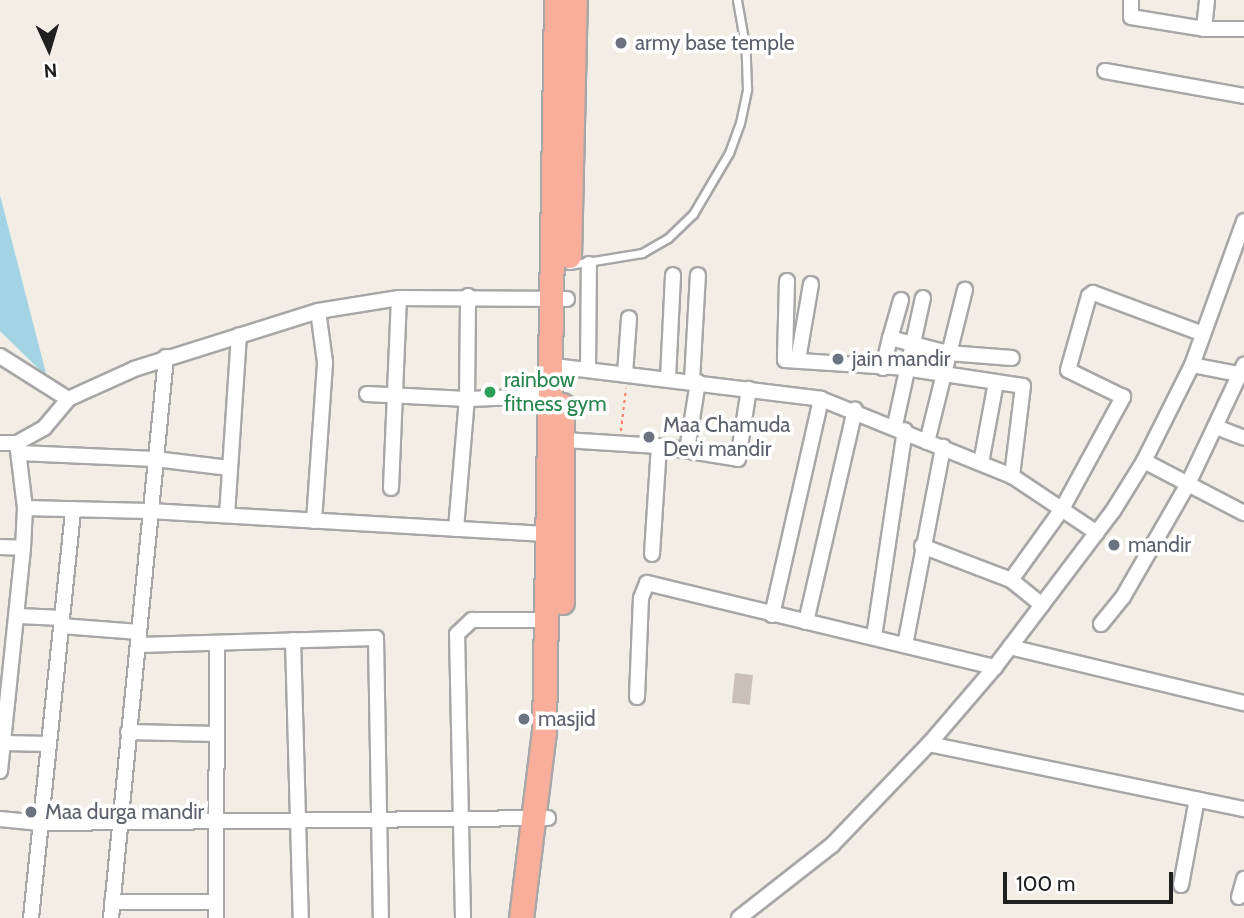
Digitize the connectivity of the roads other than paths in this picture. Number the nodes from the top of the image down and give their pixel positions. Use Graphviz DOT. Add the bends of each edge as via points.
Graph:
graph roads {
  1 [pos="556,0"];
  2 [pos="575,0"];
  3 [pos="737,0"];
  4 [pos="1131,0"];
  5 [pos="1207,0"];
  6 [pos="1205,29"];
  7 [pos="1244,29"];
  8 [pos="1105,71"];
  9 [pos="1244,96"];
  10 [pos="1244,221"];
  11 [pos="1239,253"];
  12 [pos="579,265"];
  13 [pos="673,275"];
  14 [pos="698,275"];
  15 [pos="787,281"];
  16 [pos="811,284"];
  17 [pos="965,290"];
  18 [pos="468,296"];
  19 [pos="399,298"];
  20 [pos="923,298"];
  21 [pos="559,299"];
  22 [pos="901,300"];
  23 [pos="318,311"];
  24 [pos="629,318"];
  25 [pos="1203,334"];
  26 [pos="239,335"];
  27 [pos="890,338"];
  28 [pos="911,345"];
  29 [pos="948,353"];
  30 [pos="0,356"];
  31 [pos="166,357"];
  32 [pos="1012,358"];
  33 [pos="798,360"];
  34 [pos="1192,365"];
  35 [pos="562,367"];
  36 [pos="883,368"];
  37 [pos="904,368"];
  38 [pos="588,369"];
  39 [pos="1243,371"];
  40 [pos="626,374"];
  41 [pos="942,377"];
  42 [pos="668,378"];
  43 [pos="695,381"];
  44 [pos="996,382"];
  45 [pos="750,389"];
  46 [pos="367,394"];
  47 [pos="396,395"];
  48 [pos="549,396"];
  49 [pos="68,399"];
  50 [pos="467,399"];
  51 [pos="821,399"];
  52 [pos="855,410"];
  53 [pos="1216,427"];
  54 [pos="900,428"];
  55 [pos="1244,438"];
  56 [pos="564,440"];
  57 [pos="927,442"];
  58 [pos="0,443"];
  59 [pos="659,446"];
  60 [pos="943,447"];
  61 [pos="18,448"];
  62 [pos="687,450"];
  63 [pos="155,459"];
  64 [pos="1144,461"];
  65 [pos="981,463"];
  66 [pos="229,468"];
  67 [pos="1012,476"];
  68 [pos="1188,484"];
  69 [pos="391,488"];
  70 [pos="25,508"];
  71 [pos="74,509"];
  72 [pos="1062,509"];
  73 [pos="148,510"];
  74 [pos="1244,513"];
  75 [pos="227,515"];
  76 [pos="314,521"];
  77 [pos="456,529"];
  78 [pos="1097,533"];
  79 [pos="547,534"];
  80 [pos="922,546"];
  81 [pos="0,547"];
  82 [pos="23,548"];
  83 [pos="652,554"];
  84 [pos="1012,580"];
  85 [pos="1042,605"];
  86 [pos="772,615"];
  87 [pos="19,616"];
  88 [pos="547,620"];
  89 [pos="62,622"];
  90 [pos="806,622"];
  91 [pos="1101,624"];
  92 [pos="139,638"];
  93 [pos="874,638"];
  94 [pos="293,640"];
  95 [pos="217,643"];
  96 [pos="905,645"];
  97 [pos="1010,647"];
  98 [pos="995,667"];
  99 [pos="637,697"];
  100 [pos="1243,699"];
  101 [pos="128,732"];
  102 [pos="217,734"];
  103 [pos="4,743"];
  104 [pos="49,744"];
  105 [pos="929,744"];
  106 [pos="0,771"];
  107 [pos="1197,799"];
  108 [pos="1244,809"];
  109 [pos="379,817"];
  110 [pos="462,817"];
  111 [pos="541,818"];
  112 [pos="0,819"];
  113 [pos="297,819"];
  114 [pos="216,821"];
  115 [pos="117,822"];
  116 [pos="40,823"];
  117 [pos="1244,879"];
  118 [pos="1181,885"];
  119 [pos="1239,897"];
  120 [pos="112,902"];
  121 [pos="216,902"];
  122 [pos="31,918"];
  123 [pos="111,918"];
  124 [pos="216,918"];
  125 [pos="302,918"];
  126 [pos="381,918"];
  127 [pos="463,918"];
  128 [pos="521,918"];
  129 [pos="537,918"];
  130 [pos="739,918"];
  1 -- 21 [label="highway"];
  2 -- 12 [label="highway"];
  3 -- 12 [label="lane" via="747,89 729,153 693,214 668,239 642,253"];
  4 -- 6 [label="street" via="1131,17"];
  5 -- 6 [label="street"];
  6 -- 7 [label="street"];
  8 -- 9 [label="street"];
  10 -- 11 [label="street"];
  11 -- 25 [label="street"];
  12 -- 21 [label="highway"];
  12 -- 38 [label="street"];
  13 -- 42 [label="street"];
  14 -- 43 [label="street"];
  15 -- 33 [label="street" via="783,357"];
  16 -- 33 [label="street"];
  17 -- 29 [label="street"];
  18 -- 19 [label="street"];
  18 -- 21 [label="street"];
  18 -- 50 [label="street"];
  19 -- 23 [label="street"];
  19 -- 47 [label="street"];
  20 -- 28 [label="street"];
  21 -- 35 [label="highway"];
  21 -- 48 [label="highway"];
  22 -- 27 [label="street"];
  23 -- 26 [label="street"];
  23 -- 76 [label="street" via="326,362"];
  24 -- 40 [label="street"];
  25 -- 34 [label="street"];
  25 -- 72 [label="street" via="1093,293 1089,296 1068,372 1123,395"];
  26 -- 31 [label="street"];
  26 -- 66 [label="street"];
  27 -- 28 [label="street"];
  27 -- 36 [label="street"];
  28 -- 29 [label="street"];
  28 -- 37 [label="street"];
  29 -- 32 [label="street"];
  29 -- 41 [label="street"];
  30 -- 49 [label="street"];
  31 -- 49 [label="street"];
  31 -- 63 [label="street"];
  33 -- 36 [label="street"];
  34 -- 39 [label="street"];
  34 -- 64 [label="street"];
  35 -- 38 [label="street"];
  35 -- 56 [label="highway"];
  36 -- 37 [label="street"];
  37 -- 41 [label="street"];
  37 -- 54 [label="street"];
  38 -- 40 [label="street"];
  39 -- 53 [label="street"];
  40 -- 42 [label="street"];
  41 -- 44 [label="street"];
  41 -- 57 [label="street"];
  42 -- 43 [label="street"];
  43 -- 45 [label="street"];
  43 -- 62 [label="street"];
  44 -- 65 [label="street"];
  44 -- 67 [label="street" via="1024,389"];
  45 -- 51 [label="street"];
  45 -- 62 [label="street" via="738,459"];
  46 -- 47 [label="street"];
  47 -- 50 [label="street"];
  47 -- 69 [label="street"];
  48 -- 50 [label="street"];
  48 -- 79 [label="highway"];
  49 -- 61 [label="street" via="44,428"];
  50 -- 77 [label="street"];
  51 -- 52 [label="street"];
  51 -- 86 [label="street"];
  52 -- 54 [label="street"];
  52 -- 90 [label="street"];
  53 -- 55 [label="street"];
  53 -- 68 [label="street"];
  54 -- 57 [label="street"];
  54 -- 93 [label="street"];
  56 -- 59 [label="street"];
  56 -- 111 [label="highway" via="559,683"];
  57 -- 60 [label="street"];
  58 -- 61 [label="street"];
  59 -- 62 [label="street"];
  59 -- 83 [label="street"];
  60 -- 65 [label="street"];
  60 -- 80 [label="street"];
  61 -- 63 [label="street"];
  61 -- 70 [label="street"];
  63 -- 66 [label="street"];
  63 -- 73 [label="street"];
  64 -- 68 [label="street"];
  64 -- 78 [label="street"];
  65 -- 67 [label="street"];
  66 -- 75 [label="street"];
  67 -- 72 [label="street"];
  68 -- 74 [label="street"];
  68 -- 91 [label="street" via="1123,597"];
  70 -- 71 [label="street"];
  70 -- 82 [label="street"];
  71 -- 73 [label="street"];
  71 -- 89 [label="street"];
  72 -- 78 [label="street"];
  72 -- 84 [label="street"];
  73 -- 75 [label="street"];
  73 -- 92 [label="street"];
  75 -- 76 [label="street"];
  76 -- 77 [label="street"];
  77 -- 79 [label="street"];
  78 -- 85 [label="street"];
  79 -- 88 [label="highway"];
  80 -- 84 [label="street"];
  80 -- 96 [label="street"];
  81 -- 82 [label="street"];
  82 -- 87 [label="street"];
  84 -- 85 [label="street"];
  85 -- 97 [label="street"];
  86 -- 90 [label="street"];
  86 -- 99 [label="street" via="644,584"];
  87 -- 89 [label="street"];
  87 -- 103 [label="street"];
  88 -- 110 [label="street" via="472,620 457,634"];
  88 -- 111 [label="highway"];
  89 -- 92 [label="street"];
  89 -- 104 [label="street"];
  90 -- 93 [label="street"];
  92 -- 95 [label="street"];
  92 -- 101 [label="street"];
  93 -- 96 [label="street"];
  94 -- 95 [label="street"];
  94 -- 109 [label="street" via="377,640"];
  94 -- 113 [label="street"];
  95 -- 102 [label="street"];
  96 -- 98 [label="street"];
  97 -- 98 [label="street"];
  97 -- 100 [label="street"];
  98 -- 105 [label="street"];
  101 -- 102 [label="street"];
  101 -- 115 [label="street"];
  102 -- 114 [label="street"];
  103 -- 104 [label="street"];
  103 -- 106 [label="street"];
  104 -- 116 [label="street"];
  105 -- 107 [label="street"];
  105 -- 130 [label="street" via="832,845"];
  107 -- 108 [label="street"];
  107 -- 118 [label="street"];
  109 -- 110 [label="street"];
  109 -- 113 [label="street"];
  109 -- 126 [label="street"];
  110 -- 111 [label="street"];
  110 -- 127 [label="street"];
  111 -- 128 [label="highway"];
  111 -- 129 [label="highway"];
  112 -- 116 [label="street"];
  113 -- 114 [label="street"];
  113 -- 125 [label="street"];
  114 -- 115 [label="street"];
  114 -- 121 [label="street"];
  115 -- 116 [label="street"];
  115 -- 120 [label="street"];
  116 -- 122 [label="street"];
  117 -- 119 [label="street"];
  120 -- 121 [label="street"];
  120 -- 123 [label="street"];
  121 -- 124 [label="street"];
}
